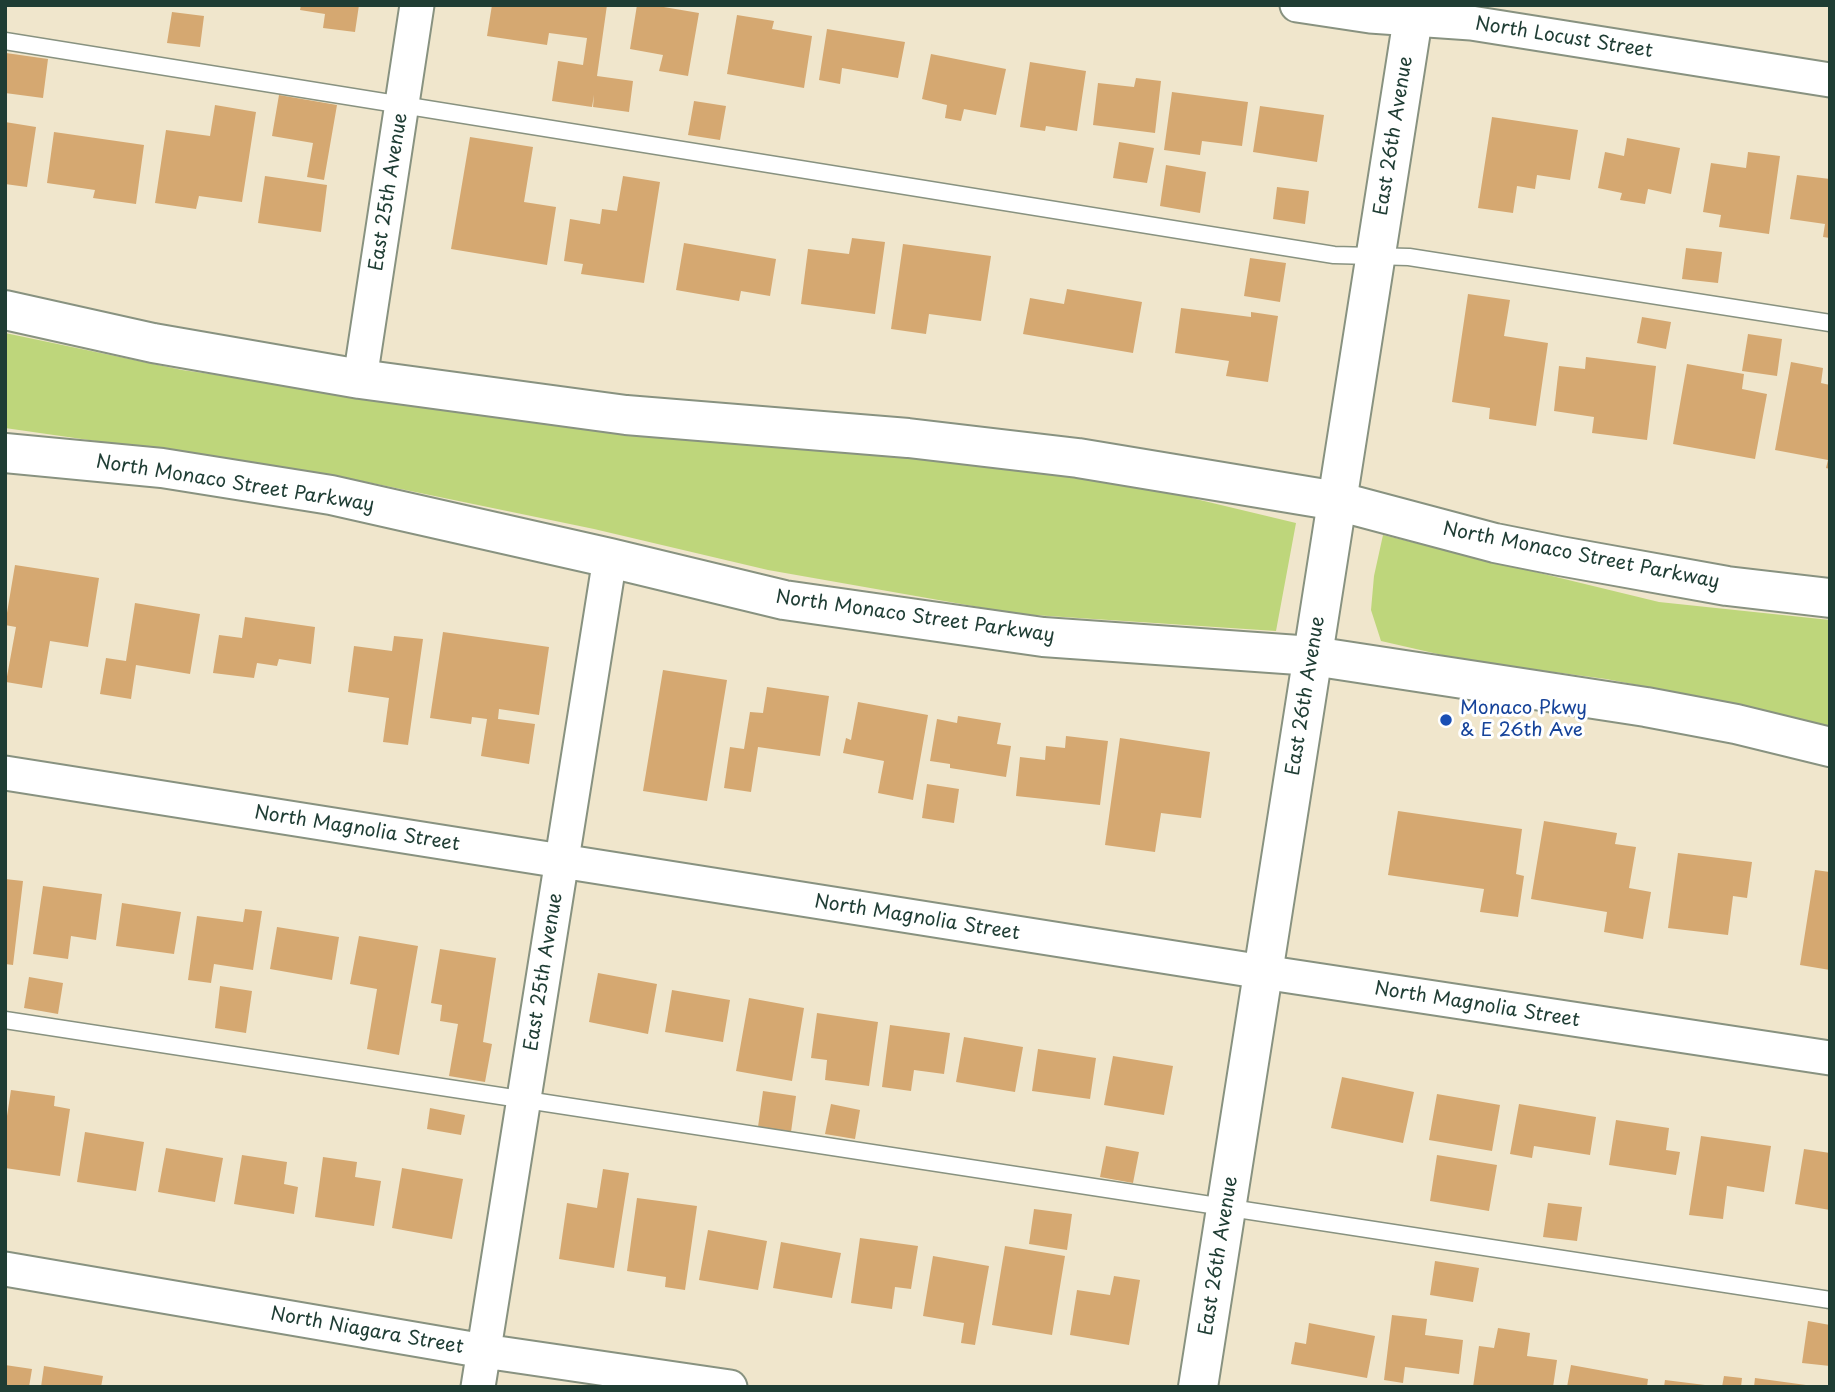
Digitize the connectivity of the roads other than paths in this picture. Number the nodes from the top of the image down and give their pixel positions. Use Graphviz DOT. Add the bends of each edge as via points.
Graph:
graph roads {
  1 [pos="417,5"];
  2 [pos="1297,5"];
  3 [pos="1413,13"];
  4 [pos="5,41"];
  5 [pos="1830,80"];
  6 [pos="402,106"];
  7 [pos="1375,255"];
  8 [pos="5,310"];
  9 [pos="1830,323"];
  10 [pos="360,379"];
  11 [pos="5,453"];
  12 [pos="1336,501"];
  13 [pos="610,558"];
  14 [pos="1830,598"];
  15 [pos="1312,656"];
  16 [pos="1830,747"];
  17 [pos="5,773"];
  18 [pos="562,862"];
  19 [pos="1263,972"];
  20 [pos="5,1020"];
  21 [pos="1830,1058"];
  22 [pos="524,1100"];
  23 [pos="1226,1208"];
  24 [pos="5,1269"];
  25 [pos="1830,1300"];
  26 [pos="484,1350"];
  27 [pos="478,1387"];
  28 [pos="730,1387"];
  29 [pos="1198,1387"];
  1 -- 6 [label="street, East 25th Avenue"];
  2 -- 3 [label="street, North Locust Street"];
  3 -- 5 [label="street, North Locust Street"];
  3 -- 7 [label="main road, East 26th Avenue"];
  4 -- 6 [label="lane"];
  6 -- 7 [label="lane" via="1334,255"];
  6 -- 10 [label="street, East 25th Avenue"];
  7 -- 9 [label="lane"];
  7 -- 12 [label="main road, East 26th Avenue"];
  8 -- 10 [label="main road, North Monaco Street Parkway" via="153,344"];
  10 -- 12 [label="main road, North Monaco Street Parkway" via="626,415 1078,457"];
  11 -- 13 [label="main road, North Monaco Street Parkway" via="162,468 331,495"];
  12 -- 14 [label="main road, North Monaco Street Parkway" via="1560,556 1727,586"];
  12 -- 15 [label="main road, East 26th Avenue"];
  13 -- 15 [label="main road, North Monaco Street Parkway" via="785,600 876,614 1043,637"];
  13 -- 18 [label="street, East 25th Avenue"];
  15 -- 16 [label="main road, North Monaco Street Parkway" via="1646,707"];
  15 -- 19 [label="main road, East 26th Avenue"];
  17 -- 18 [label="street, North Magnolia Street"];
  18 -- 19 [label="street, North Magnolia Street"];
  18 -- 22 [label="street, East 25th Avenue"];
  19 -- 21 [label="street, North Magnolia Street"];
  19 -- 23 [label="main road, East 26th Avenue"];
  20 -- 22 [label="lane"];
  22 -- 23 [label="lane"];
  22 -- 26 [label="street, East 25th Avenue"];
  23 -- 25 [label="lane"];
  23 -- 29 [label="main road, East 26th Avenue"];
  24 -- 26 [label="street, North Niagara Street"];
  26 -- 27 [label="street, East 25th Avenue"];
  26 -- 28 [label="street, North Niagara Street"];
}
